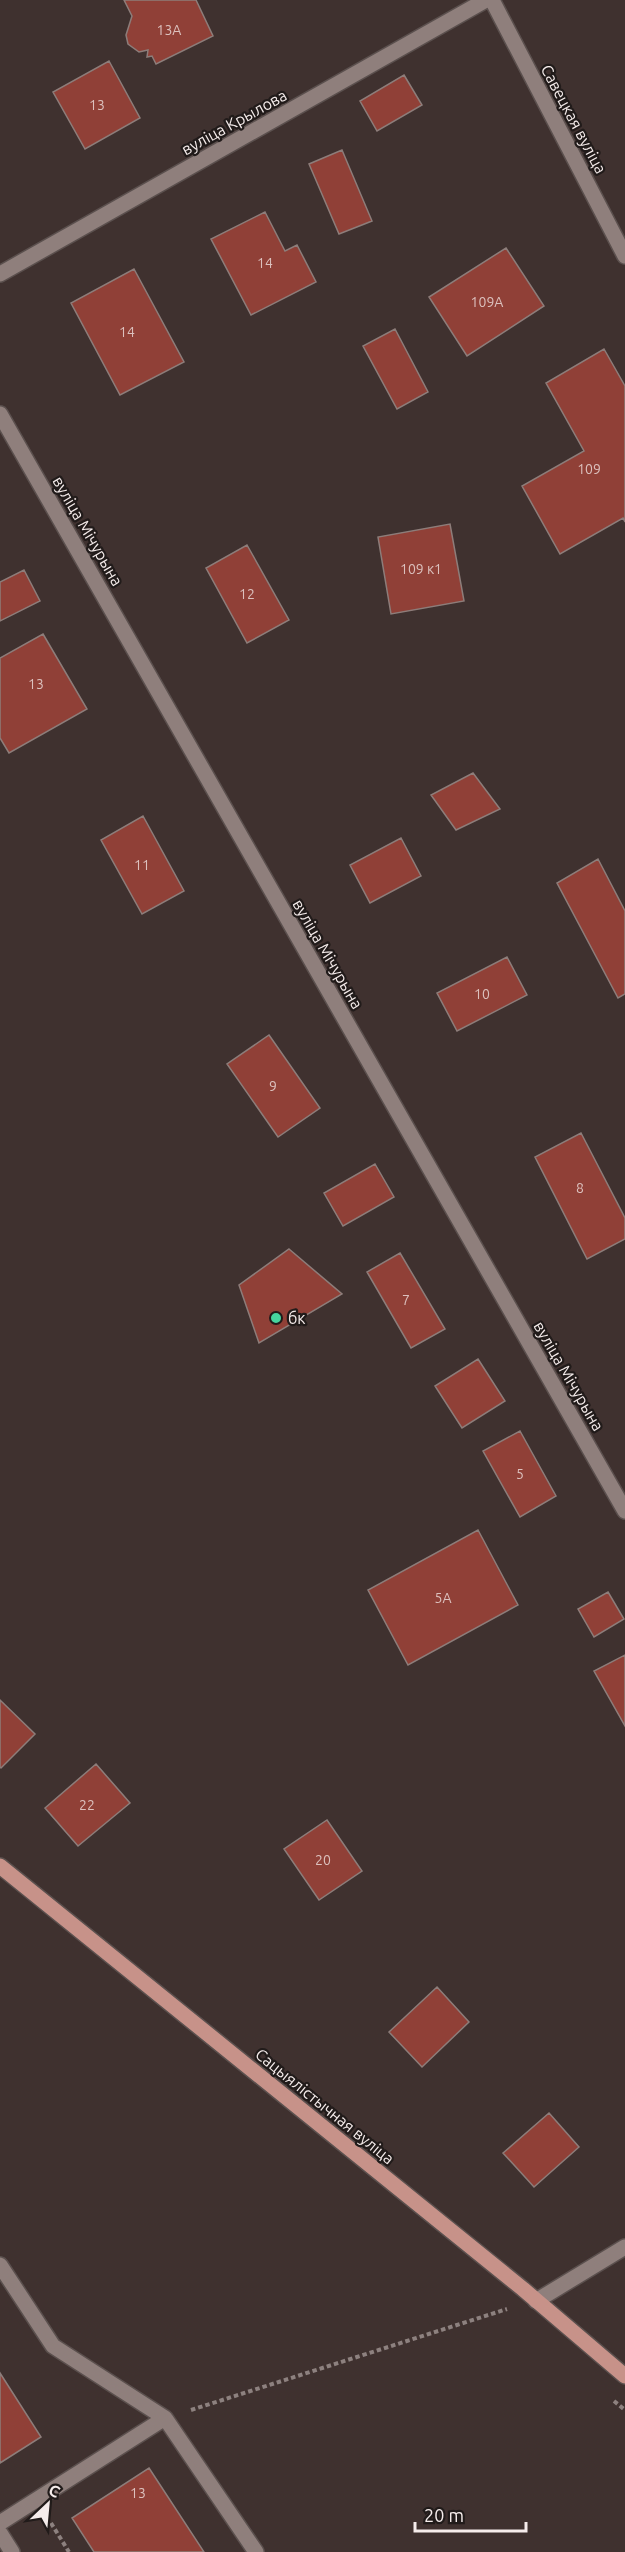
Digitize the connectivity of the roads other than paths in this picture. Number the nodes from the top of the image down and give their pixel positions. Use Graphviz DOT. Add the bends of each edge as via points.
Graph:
graph roads {
  1 [pos="486,0"];
  2 [pos="492,0"];
  3 [pos="625,256"];
  4 [pos="0,274"];
  5 [pos="0,414"];
  6 [pos="625,1511"];
  7 [pos="0,1866"];
  8 [pos="625,2247"];
  9 [pos="0,2265"];
  10 [pos="536,2301"];
  11 [pos="625,2376"];
  12 [pos="165,2418"];
  13 [pos="0,2523"];
  14 [pos="0,2533"];
  15 [pos="12,2552"];
  16 [pos="256,2552"];
  1 -- 4 [label="street, вуліца Крылова"];
  2 -- 3 [label="street, Савецкая вуліца"];
  5 -- 6 [label="street, вуліца Мічурына"];
  7 -- 10 [label="main road, Сацыялістычная вуліца"];
  8 -- 10 [label="street"];
  9 -- 12 [label="street" via="53,2346"];
  10 -- 11 [label="main road, Сацыялістычная вуліца"];
  12 -- 13 [label="street"];
  12 -- 16 [label="street"];
  14 -- 15 [label="street"];
}
